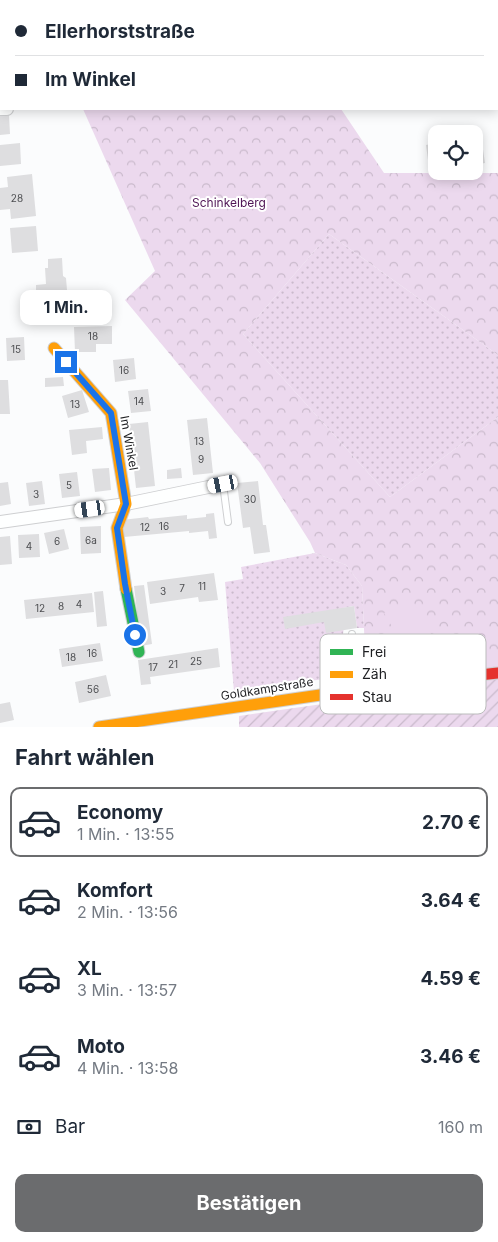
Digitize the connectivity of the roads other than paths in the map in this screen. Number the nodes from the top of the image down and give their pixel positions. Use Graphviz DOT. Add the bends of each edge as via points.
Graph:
graph roads {
  1 [pos="54,348"];
  2 [pos="223,484"];
  3 [pos="126,504"];
  4 [pos="0,522"];
  5 [pos="228,522"];
  6 [pos="139,652"];
  7 [pos="320,695"];
  8 [pos="99,727"];
  1 -- 3 [label="street, Im Winkel" via="111,413"];
  2 -- 3 [label="street"];
  2 -- 5 [label="lane"];
  3 -- 4 [label="street"];
  3 -- 6 [label="street" via="117,528"];
  7 -- 8 [label="street, Goldkampstraße"];
}
